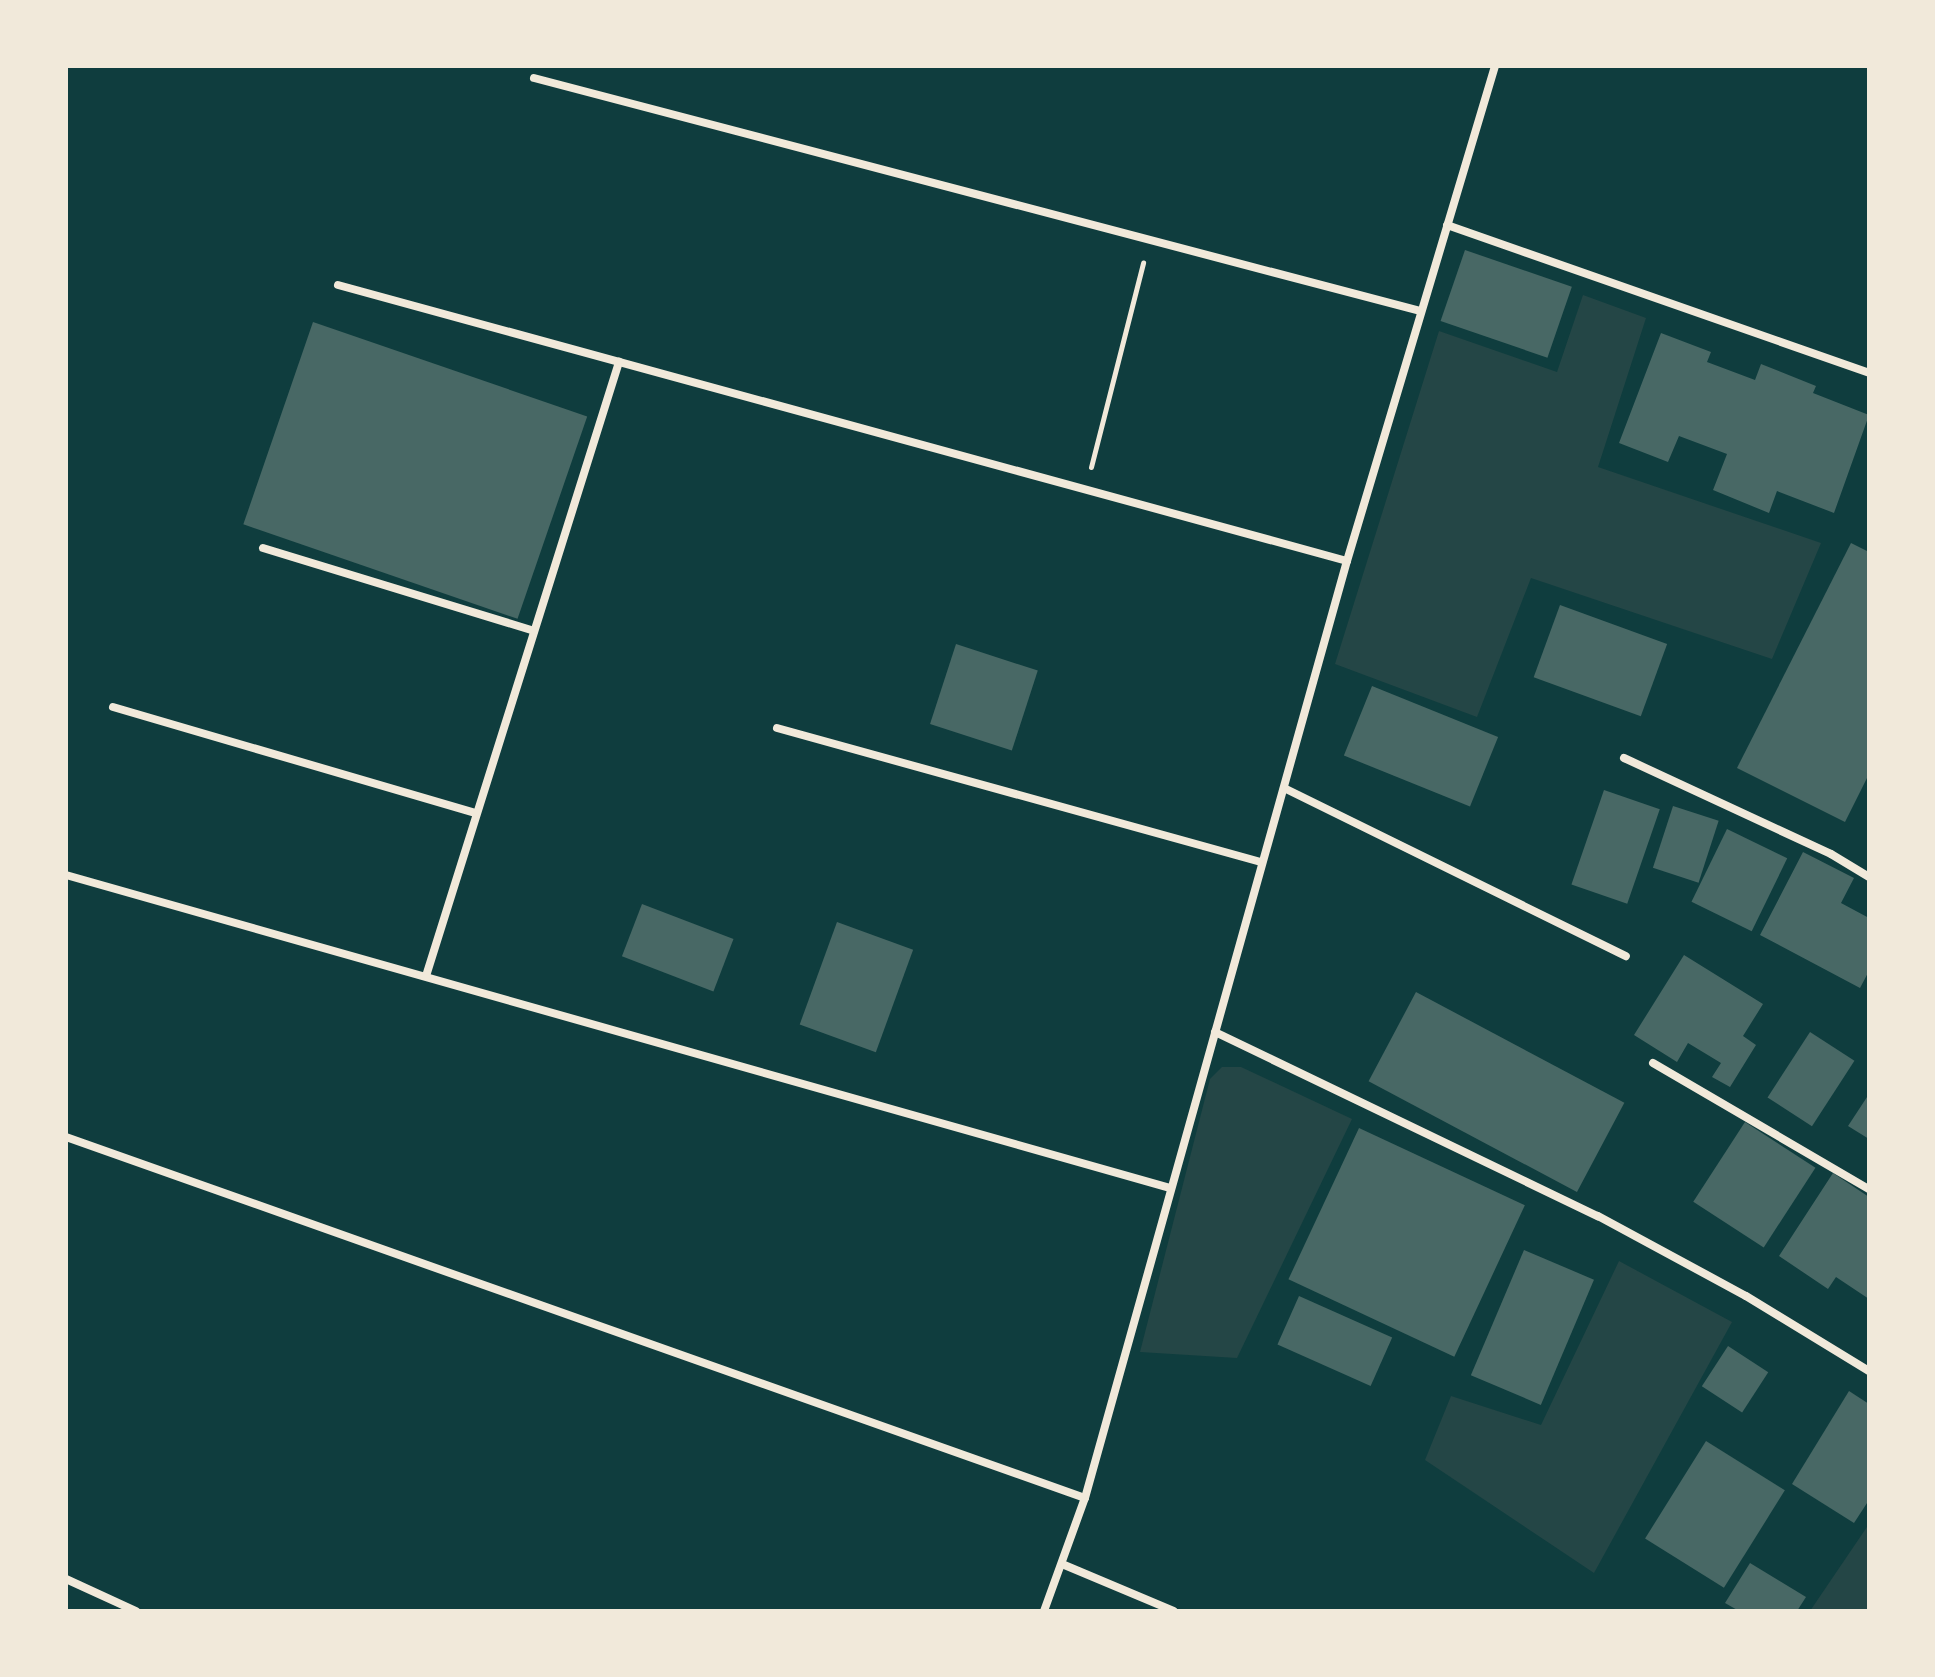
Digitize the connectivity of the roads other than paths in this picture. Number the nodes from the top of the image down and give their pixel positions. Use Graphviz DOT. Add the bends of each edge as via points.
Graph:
graph roads {
  1 [pos="1495,66"];
  2 [pos="534,78"];
  3 [pos="1447,225"];
  4 [pos="338,285"];
  5 [pos="1420,311"];
  6 [pos="619,362"];
  7 [pos="1869,373"];
  8 [pos="263,548"];
  9 [pos="1347,561"];
  10 [pos="534,631"];
  11 [pos="113,707"];
  12 [pos="777,728"];
  13 [pos="1624,758"];
  14 [pos="1284,788"];
  15 [pos="476,813"];
  16 [pos="1261,862"];
  17 [pos="66,875"];
  18 [pos="1869,877"];
  19 [pos="1626,956"];
  20 [pos="426,976"];
  21 [pos="1215,1032"];
  22 [pos="1653,1063"];
  23 [pos="66,1137"];
  24 [pos="1170,1188"];
  25 [pos="1869,1189"];
  26 [pos="1869,1371"];
  27 [pos="1085,1498"];
  28 [pos="1062,1564"];
  29 [pos="66,1579"];
  30 [pos="136,1611"];
  31 [pos="1044,1611"];
  32 [pos="1174,1611"];
  1 -- 3 [label="street"];
  2 -- 5 [label="street"];
  3 -- 5 [label="street"];
  3 -- 7 [label="street"];
  4 -- 6 [label="street"];
  5 -- 9 [label="street"];
  6 -- 9 [label="street"];
  6 -- 10 [label="street"];
  8 -- 10 [label="street"];
  9 -- 14 [label="street"];
  10 -- 15 [label="street"];
  11 -- 15 [label="street"];
  12 -- 16 [label="street"];
  13 -- 18 [label="street" via="1831,854"];
  14 -- 16 [label="street"];
  14 -- 19 [label="street"];
  15 -- 20 [label="street"];
  16 -- 21 [label="street"];
  17 -- 20 [label="street"];
  20 -- 24 [label="street"];
  21 -- 24 [label="street"];
  21 -- 26 [label="street" via="1598,1216 1746,1296"];
  22 -- 25 [label="street"];
  23 -- 27 [label="street"];
  24 -- 27 [label="street"];
  27 -- 28 [label="street"];
  28 -- 31 [label="street"];
  28 -- 32 [label="street"];
  29 -- 30 [label="street"];
}
